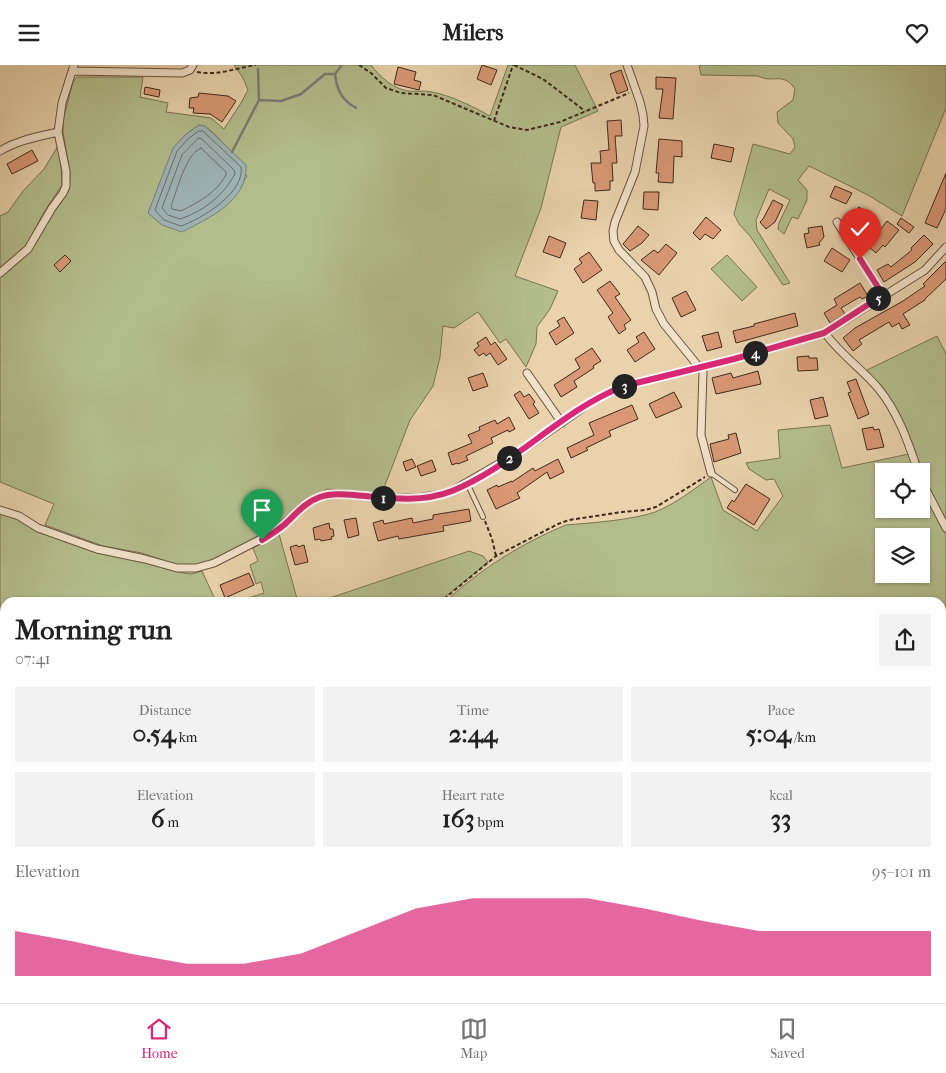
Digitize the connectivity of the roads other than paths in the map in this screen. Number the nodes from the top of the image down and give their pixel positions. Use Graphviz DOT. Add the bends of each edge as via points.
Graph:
graph roads {
  1 [pos="627,65"];
  2 [pos="74,68"];
  3 [pos="191,68"];
  4 [pos="58,132"];
  5 [pos="0,151"];
  6 [pos="838,222"];
  7 [pos="946,247"];
  8 [pos="0,273"];
  9 [pos="883,295"];
  10 [pos="824,333"];
  11 [pos="701,367"];
  12 [pos="527,373"];
  13 [pos="562,423"];
  14 [pos="915,463"];
  15 [pos="712,473"];
  16 [pos="467,483"];
  17 [pos="735,490"];
  18 [pos="930,497"];
  19 [pos="0,510"];
  20 [pos="483,517"];
  21 [pos="946,528"];
  1 -- 11 [label="street" via="644,126 635,171 615,221 614,241 645,277 664,324"];
  2 -- 3 [label="street" via="182,73"];
  2 -- 4 [label="street" via="62,103"];
  4 -- 5 [label="street" via="26,139"];
  4 -- 8 [label="street" via="67,178 63,193 28,249"];
  6 -- 9 [label="street"];
  7 -- 9 [label="street" via="924,270"];
  9 -- 10 [label="street"];
  10 -- 11 [label="street"];
  10 -- 14 [label="street" via="891,405"];
  11 -- 13 [label="street" via="624,386 594,400"];
  11 -- 15 [label="street" via="701,435"];
  12 -- 13 [label="street"];
  13 -- 16 [label="street"];
  15 -- 17 [label="lane"];
  16 -- 19 [label="street" via="452,491 416,499 340,494 319,497 275,532 214,563 196,568 177,567 97,549"];
  16 -- 20 [label="lane"];
  18 -- 21 [label="street"];
}
